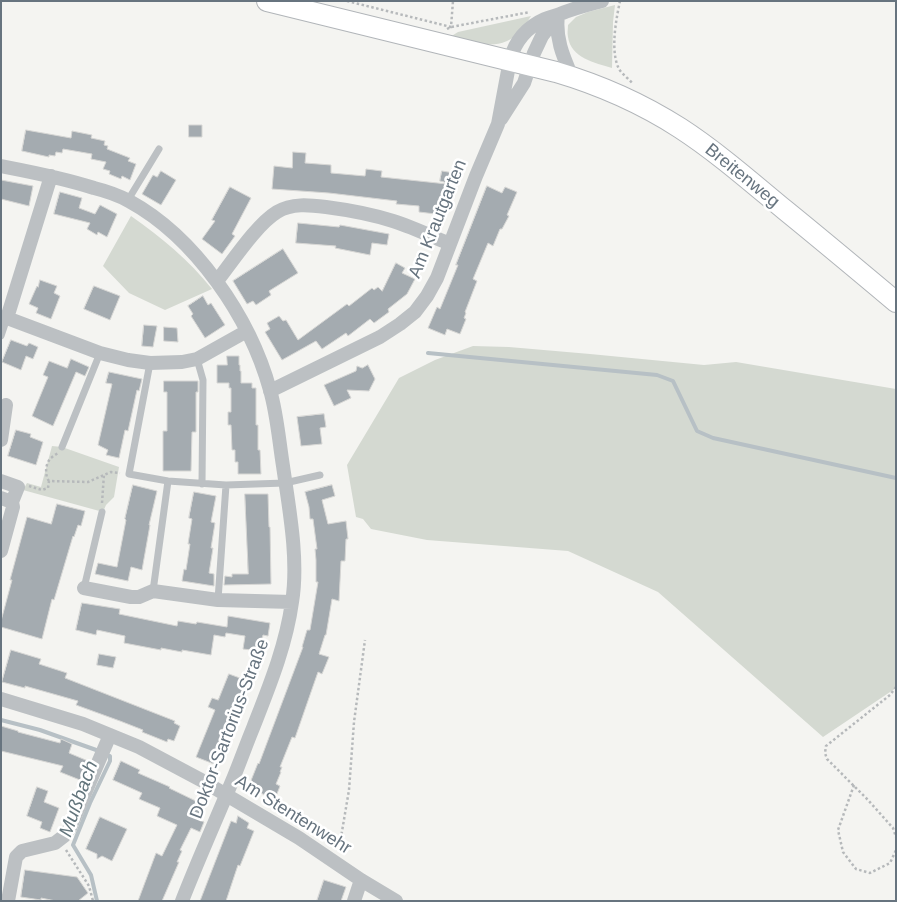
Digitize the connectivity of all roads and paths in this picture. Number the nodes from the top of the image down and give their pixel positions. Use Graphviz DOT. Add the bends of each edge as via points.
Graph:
graph roads {
  1 [pos="267,1"];
  2 [pos="347,1"];
  3 [pos="453,1"];
  4 [pos="602,1"];
  5 [pos="558,15"];
  6 [pos="451,27"];
  7 [pos="424,39"];
  8 [pos="510,60"];
  9 [pos="530,65"];
  10 [pos="572,77"];
  11 [pos="498,124"];
  12 [pos="159,149"];
  13 [pos="1,166"];
  14 [pos="51,176"];
  15 [pos="128,200"];
  16 [pos="450,244"];
  17 [pos="217,281"];
  18 [pos="896,302"];
  19 [pos="7,318"];
  20 [pos="247,331"];
  21 [pos="1,336"];
  22 [pos="100,353"];
  23 [pos="197,359"];
  24 [pos="150,364"];
  25 [pos="270,391"];
  26 [pos="6,405"];
  27 [pos="1,440"];
  28 [pos="62,447"];
  29 [pos="104,474"];
  30 [pos="129,474"];
  31 [pos="320,475"];
  32 [pos="1,481"];
  33 [pos="49,481"];
  34 [pos="168,481"];
  35 [pos="285,483"];
  36 [pos="202,484"];
  37 [pos="226,484"];
  38 [pos="18,487"];
  39 [pos="7,500"];
  40 [pos="102,512"];
  41 [pos="1,551"];
  42 [pos="84,588"];
  43 [pos="153,591"];
  44 [pos="218,600"];
  45 [pos="292,602"];
  46 [pos="365,640"];
  47 [pos="896,688"];
  48 [pos="1,699"];
  49 [pos="110,734"];
  50 [pos="854,785"];
  51 [pos="226,795"];
  52 [pos="896,837"];
  53 [pos="60,840"];
  54 [pos="896,850"];
  55 [pos="336,862"];
  56 [pos="361,880"];
  57 [pos="8,901"];
  58 [pos="93,901"];
  59 [pos="182,901"];
  60 [pos="354,901"];
  61 [pos="396,901"];
  1 -- 7 [label="main road, Breitenweg"];
  2 -- 6 [label="path"];
  3 -- 6 [label="path"];
  4 -- 5 [label="street"];
  5 -- 6 [label="path" via="545,11 523,13"];
  5 -- 8 [label="street" via="528,30 517,42"];
  5 -- 9 [label="street" via="542,36"];
  5 -- 10 [label="street" via="559,45"];
  6 -- 7 [label="path"];
  7 -- 8 [label="main road, Breitenweg"];
  8 -- 9 [label="main road, Breitenweg"];
  8 -- 11 [label="street, Am Krautgarten"];
  9 -- 10 [label="main road, Breitenweg"];
  9 -- 11 [label="street, Am Krautgarten" via="520,90"];
  10 -- 18 [label="main road, Breitenweg" via="631,100 696,139"];
  11 -- 16 [label="street, Am Krautgarten"];
  12 -- 15 [label="lane"];
  13 -- 14 [label="street, Doktor-Sartorius-Straße"];
  14 -- 15 [label="street, Doktor-Sartorius-Straße"];
  14 -- 19 [label="street"];
  15 -- 17 [label="street, Doktor-Sartorius-Straße" via="171,232"];
  16 -- 17 [label="street" via="375,215 298,205 287,207 265,222"];
  16 -- 25 [label="street, Am Krautgarten" via="437,278 415,312 380,337"];
  17 -- 20 [label="street, Doktor-Sartorius-Straße"];
  19 -- 21 [label="lane"];
  19 -- 22 [label="street"];
  20 -- 23 [label="street"];
  20 -- 25 [label="street, Doktor-Sartorius-Straße"];
  22 -- 24 [label="street"];
  22 -- 28 [label="lane"];
  23 -- 24 [label="street"];
  23 -- 36 [label="lane" via="203,380"];
  24 -- 30 [label="lane"];
  25 -- 35 [label="street, Doktor-Sartorius-Straße"];
  26 -- 27 [label="street"];
  28 -- 33 [label="path" via="50,459 46,477"];
  29 -- 30 [label="path"];
  29 -- 33 [label="path" via="88,482"];
  29 -- 40 [label="path"];
  30 -- 34 [label="lane"];
  31 -- 35 [label="lane"];
  32 -- 38 [label="street"];
  33 -- 38 [label="path" via="48,488 42,490 26,484"];
  34 -- 36 [label="lane"];
  34 -- 43 [label="lane"];
  35 -- 37 [label="lane"];
  35 -- 45 [label="street, Doktor-Sartorius-Straße" via="293,552"];
  36 -- 37 [label="lane"];
  37 -- 44 [label="lane"];
  38 -- 39 [label="street"];
  39 -- 41 [label="street" via="13,508"];
  40 -- 42 [label="lane"];
  42 -- 43 [label="street" via="131,597"];
  43 -- 44 [label="street"];
  44 -- 45 [label="street"];
  45 -- 51 [label="street, Doktor-Sartorius-Straße" via="269,687"];
  46 -- 55 [label="path" via="349,790"];
  47 -- 50 [label="path" via="826,746 827,759"];
  48 -- 49 [label="street, Am Stentenwehr"];
  49 -- 51 [label="street, Am Stentenwehr"];
  49 -- 53 [label="street" via="70,828"];
  50 -- 52 [label="path" via="893,828"];
  50 -- 54 [label="path" via="838,830 843,852 856,870 870,873 890,863"];
  51 -- 55 [label="street, Am Stentenwehr"];
  51 -- 59 [label="street, Doktor-Sartorius-Straße"];
  53 -- 57 [label="street" via="22,850 16,857"];
  53 -- 58 [label="path" via="89,886"];
  55 -- 56 [label="street, Am Stentenwehr"];
  56 -- 60 [label="street"];
  56 -- 61 [label="street, Am Stentenwehr"];
}
